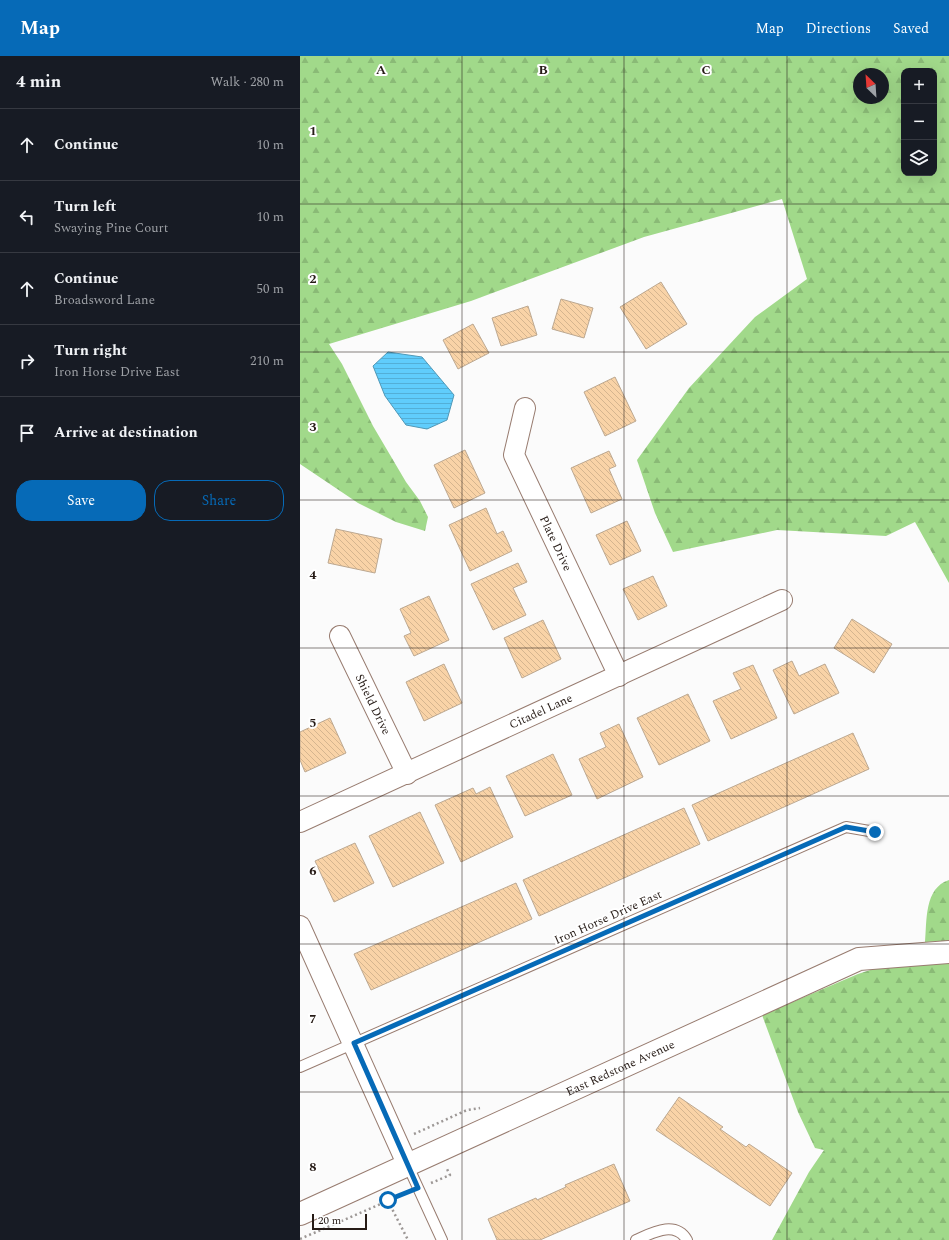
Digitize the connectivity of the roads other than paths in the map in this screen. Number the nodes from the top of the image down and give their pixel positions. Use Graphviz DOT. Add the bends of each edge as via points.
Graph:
graph roads {
  1 [pos="525,408"];
  2 [pos="782,600"];
  3 [pos="340,636"];
  4 [pos="619,676"];
  5 [pos="407,774"];
  6 [pos="300,822"];
  7 [pos="875,832"];
  8 [pos="300,926"];
  9 [pos="949,952"];
  10 [pos="354,1043"];
  11 [pos="300,1067"];
  12 [pos="408,1166"];
  13 [pos="300,1214"];
  14 [pos="442,1240"];
  15 [pos="636,1240"];
  16 [pos="687,1240"];
  1 -- 4 [label="street, Plate Drive" via="514,455"];
  2 -- 4 [label="street, Citadel Lane"];
  3 -- 5 [label="street, Shield Drive"];
  4 -- 5 [label="street, Citadel Lane"];
  5 -- 6 [label="street, Citadel Lane"];
  7 -- 10 [label="lane, Iron Horse Drive East" via="846,827"];
  8 -- 10 [label="street"];
  9 -- 12 [label="street, East Redstone Avenue" via="859,959"];
  10 -- 11 [label="lane, Iron Horse Drive East"];
  10 -- 12 [label="street"];
  12 -- 13 [label="street, East Redstone Avenue"];
  12 -- 14 [label="lane"];
  15 -- 16 [label="lane" via="663,1229 675,1229"];
}
